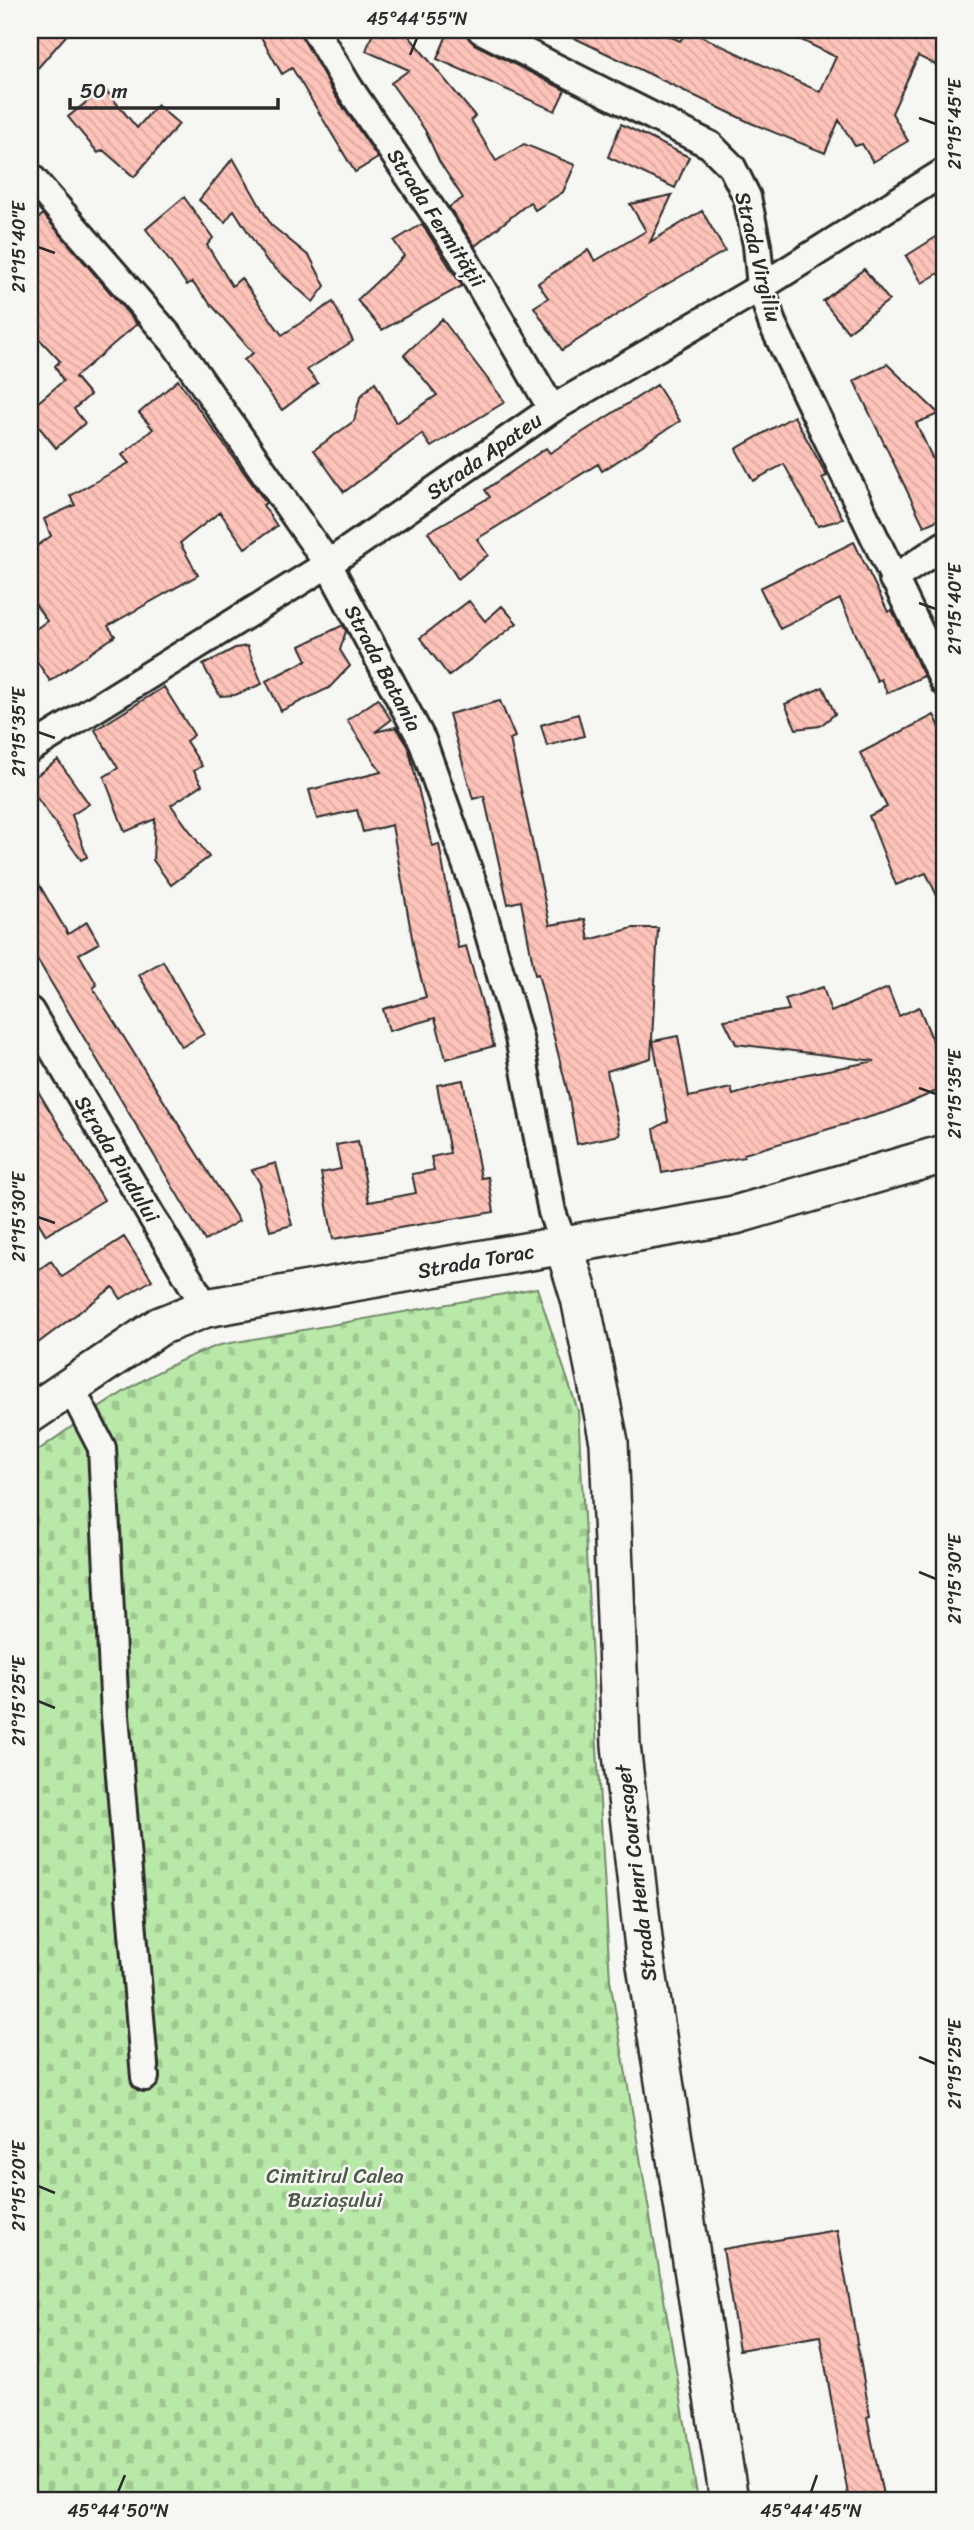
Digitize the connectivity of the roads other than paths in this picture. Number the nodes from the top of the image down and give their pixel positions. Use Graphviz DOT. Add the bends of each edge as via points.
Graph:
graph roads {
  1 [pos="315,30"];
  2 [pos="481,30"];
  3 [pos="944,172"];
  4 [pos="30,176"];
  5 [pos="761,287"];
  6 [pos="552,409"];
  7 [pos="944,545"];
  8 [pos="328,564"];
  9 [pos="893,579"];
  10 [pos="944,682"];
  11 [pos="30,749"];
  12 [pos="30,1011"];
  13 [pos="944,1154"];
  14 [pos="564,1246"];
  15 [pos="206,1308"];
  16 [pos="70,1386"];
  17 [pos="30,1414"];
  18 [pos="145,2077"];
  19 [pos="729,2500"];
  1 -- 6 [label="street, Strada Fermității" via="461,253"];
  2 -- 5 [label="street, Strada Virgiliu" via="710,145 732,167 747,197"];
  3 -- 5 [label="street, Strada Apateu"];
  4 -- 8 [label="street, Strada Batania" via="173,342"];
  5 -- 6 [label="street, Strada Apateu"];
  5 -- 9 [label="street, Strada Virgiliu" via="772,323"];
  6 -- 8 [label="street, Strada Apateu"];
  7 -- 9 [label="street"];
  8 -- 11 [label="street, Strada Apateu"];
  8 -- 14 [label="street, Strada Batania" via="422,740 450,813 519,1038 552,1212"];
  9 -- 10 [label="street, Strada Virgiliu"];
  12 -- 15 [label="street, Strada Pindului"];
  13 -- 14 [label="street, Strada Torac" via="735,1215"];
  14 -- 15 [label="street, Strada Torac"];
  14 -- 19 [label="street, Strada Henri Coursaget" via="580,1298 609,1442 621,1745 646,1965"];
  15 -- 16 [label="street, Strada Torac" via="160,1326"];
  16 -- 17 [label="street, Strada Torac"];
  16 -- 18 [label="street" via="102,1448 115,1715"];
}
